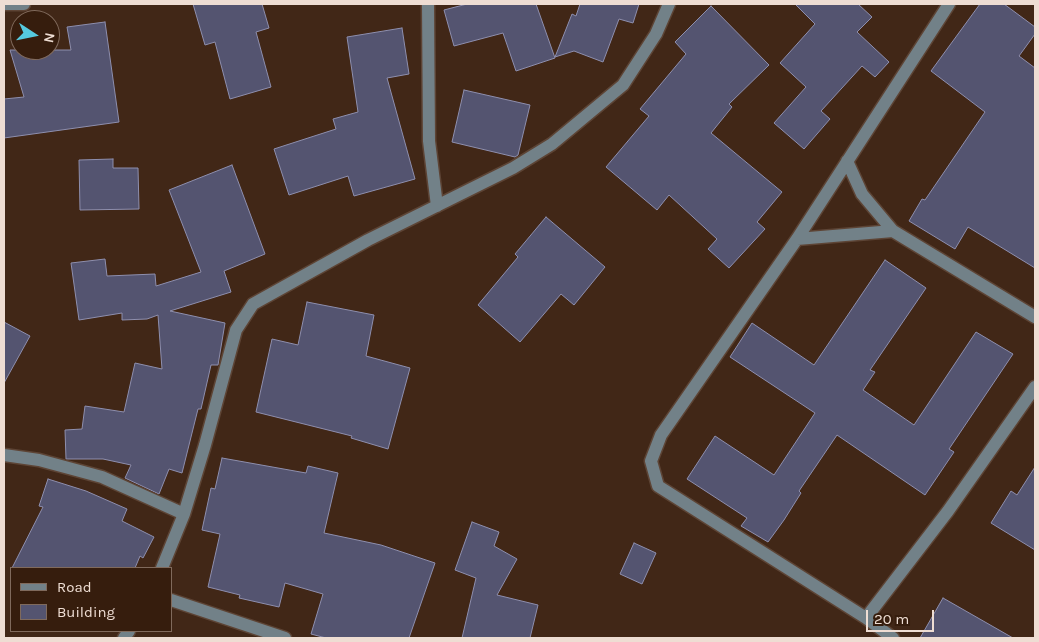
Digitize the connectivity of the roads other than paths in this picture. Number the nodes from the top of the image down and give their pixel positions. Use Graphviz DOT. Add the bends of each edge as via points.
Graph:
graph roads {
  1 [pos="4,4"];
  2 [pos="24,4"];
  3 [pos="428,4"];
  4 [pos="669,4"];
  5 [pos="949,4"];
  6 [pos="847,161"];
  7 [pos="437,206"];
  8 [pos="893,231"];
  9 [pos="797,239"];
  10 [pos="1035,318"];
  11 [pos="1035,388"];
  12 [pos="4,455"];
  13 [pos="184,514"];
  14 [pos="162,567"];
  15 [pos="172,600"];
  16 [pos="866,618"];
  17 [pos="265,636"];
  18 [pos="285,638"];
  19 [pos="893,638"];
  1 -- 2 [label="street"];
  3 -- 7 [label="street" via="429,141"];
  4 -- 7 [label="street" via="656,34 623,85 552,144 513,168"];
  5 -- 6 [label="street"];
  6 -- 8 [label="street" via="862,194"];
  6 -- 9 [label="street"];
  7 -- 13 [label="street" via="253,304 236,330"];
  8 -- 9 [label="street"];
  8 -- 10 [label="street"];
  9 -- 16 [label="street" via="661,436 651,461 658,486"];
  11 -- 16 [label="street" via="948,512"];
  12 -- 13 [label="street" via="39,460 102,477"];
  13 -- 14 [label="street"];
  15 -- 17 [label="street"];
  16 -- 19 [label="street"];
  17 -- 18 [label="street"];
}
